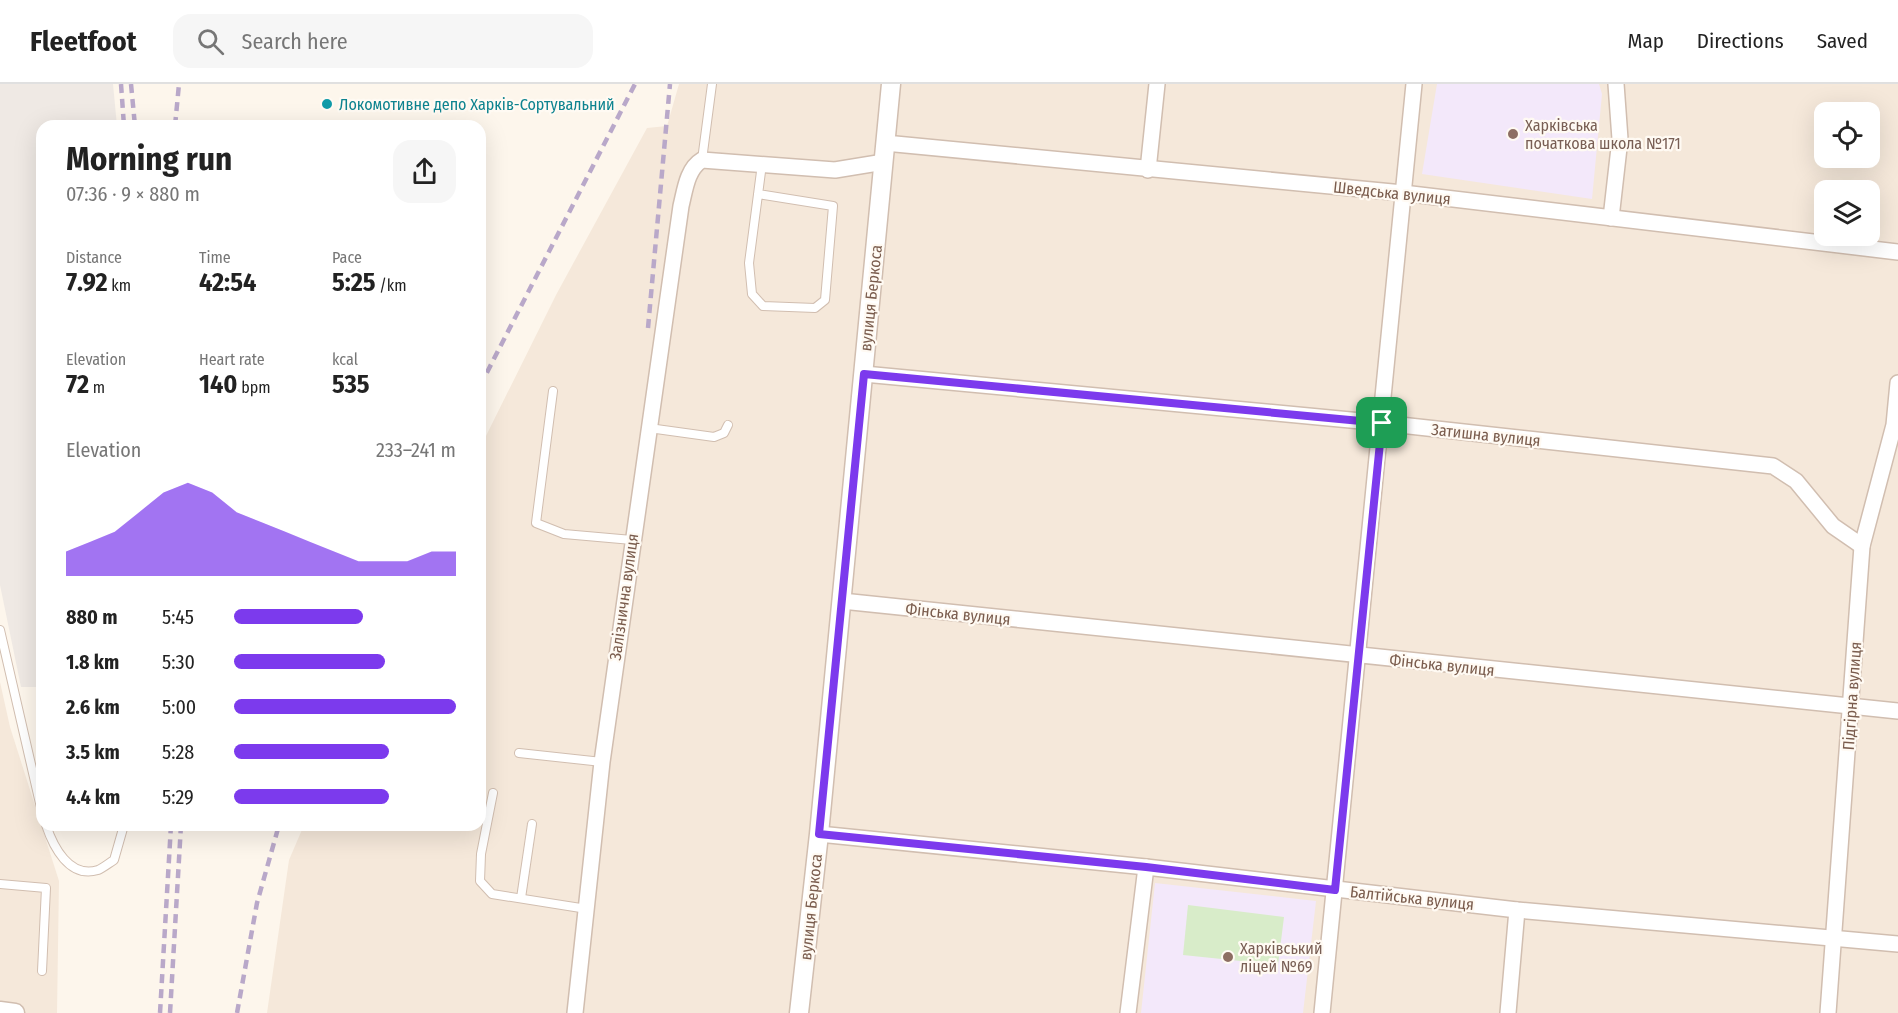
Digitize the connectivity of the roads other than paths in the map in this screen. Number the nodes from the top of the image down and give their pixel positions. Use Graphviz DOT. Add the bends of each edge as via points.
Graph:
graph roads {
  1 [pos="712,84"];
  2 [pos="891,84"];
  3 [pos="1157,84"];
  4 [pos="1414,84"];
  5 [pos="1616,84"];
  6 [pos="885,143"];
  7 [pos="702,160"];
  8 [pos="884,162"];
  9 [pos="762,163"];
  10 [pos="1148,170"];
  11 [pos="758,194"];
  12 [pos="1403,194"];
  13 [pos="1611,218"];
  14 [pos="1898,252"];
  15 [pos="864,374"];
  16 [pos="1898,383"];
  17 [pos="553,391"];
  18 [pos="1382,423"];
  19 [pos="728,425"];
  20 [pos="647,428"];
  21 [pos="632,540"];
  22 [pos="1862,546"];
  23 [pos="842,602"];
  24 [pos="0,630"];
  25 [pos="1358,657"];
  26 [pos="1851,705"];
  27 [pos="1898,711"];
  28 [pos="519,753"];
  29 [pos="602,762"];
  30 [pos="36,786"];
  31 [pos="493,793"];
  32 [pos="532,824"];
  33 [pos="486,829"];
  34 [pos="48,831"];
  35 [pos="122,831"];
  36 [pos="486,831"];
  37 [pos="819,834"];
  38 [pos="1146,867"];
  39 [pos="0,884"];
  40 [pos="1335,890"];
  41 [pos="521,898"];
  42 [pos="587,909"];
  43 [pos="1517,909"];
  44 [pos="1833,939"];
  45 [pos="1898,944"];
  46 [pos="42,971"];
  47 [pos="0,1011"];
  48 [pos="15,1013"];
  49 [pos="574,1013"];
  50 [pos="800,1013"];
  51 [pos="1128,1013"];
  52 [pos="1322,1013"];
  53 [pos="1508,1013"];
  54 [pos="1828,1013"];
  1 -- 7 [label="lane"];
  2 -- 6 [label="street, вулиця Беркоса"];
  3 -- 10 [label="street"];
  4 -- 12 [label="street"];
  5 -- 13 [label="street" via="1620,139"];
  6 -- 8 [label="street, вулиця Беркоса"];
  6 -- 10 [label="street, Шведська вулиця"];
  7 -- 9 [label="street"];
  7 -- 20 [label="street, Залізнична вулиця" via="692,169 681,206"];
  8 -- 9 [label="street" via="835,170"];
  8 -- 15 [label="street, вулиця Беркоса"];
  9 -- 11 [label="lane"];
  10 -- 12 [label="street, Шведська вулиця"];
  11 -- 11 [label="lane" via="833,206 825,300 815,308 763,306 752,294 749,263"];
  12 -- 13 [label="street, Шведська вулиця"];
  12 -- 18 [label="street"];
  13 -- 14 [label="street, Шведська вулиця"];
  15 -- 18 [label="street, Затишна вулиця"];
  15 -- 23 [label="street, вулиця Беркоса"];
  16 -- 22 [label="street, Підгірна вулиця" via="1894,425"];
  17 -- 21 [label="lane" via="536,523 564,534"];
  18 -- 22 [label="street, Затишна вулиця" via="1773,466 1796,481 1833,526"];
  18 -- 25 [label="street"];
  19 -- 20 [label="lane" via="724,433 714,437"];
  20 -- 21 [label="street, Залізнична вулиця"];
  21 -- 29 [label="street, Залізнична вулиця"];
  22 -- 26 [label="street, Підгірна вулиця"];
  23 -- 25 [label="street, Фінська вулиця"];
  23 -- 37 [label="street, вулиця Беркоса"];
  24 -- 30 [label="lane"];
  25 -- 26 [label="street, Фінська вулиця"];
  25 -- 40 [label="street"];
  26 -- 27 [label="street, Фінська вулиця"];
  26 -- 44 [label="street, Підгірна вулиця"];
  28 -- 29 [label="lane"];
  29 -- 42 [label="street, Залізнична вулиця"];
  31 -- 33 [label="lane"];
  32 -- 41 [label="lane"];
  34 -- 35 [label="lane" via="54,848 66,861 78,869 98,870 114,860"];
  36 -- 41 [label="lane" via="480,881 492,894"];
  37 -- 38 [label="street, Балтійська вулиця"];
  37 -- 50 [label="street, вулиця Беркоса"];
  38 -- 40 [label="street, Балтійська вулиця"];
  38 -- 51 [label="street"];
  39 -- 46 [label="lane" via="46,888"];
  40 -- 43 [label="street, Балтійська вулиця"];
  40 -- 52 [label="street"];
  41 -- 42 [label="lane"];
  42 -- 49 [label="street, Залізнична вулиця"];
  43 -- 44 [label="street, Балтійська вулиця"];
  43 -- 53 [label="street"];
  44 -- 45 [label="street, Балтійська вулиця"];
  44 -- 54 [label="street, Підгірна вулиця"];
  47 -- 48 [label="street"];
}
